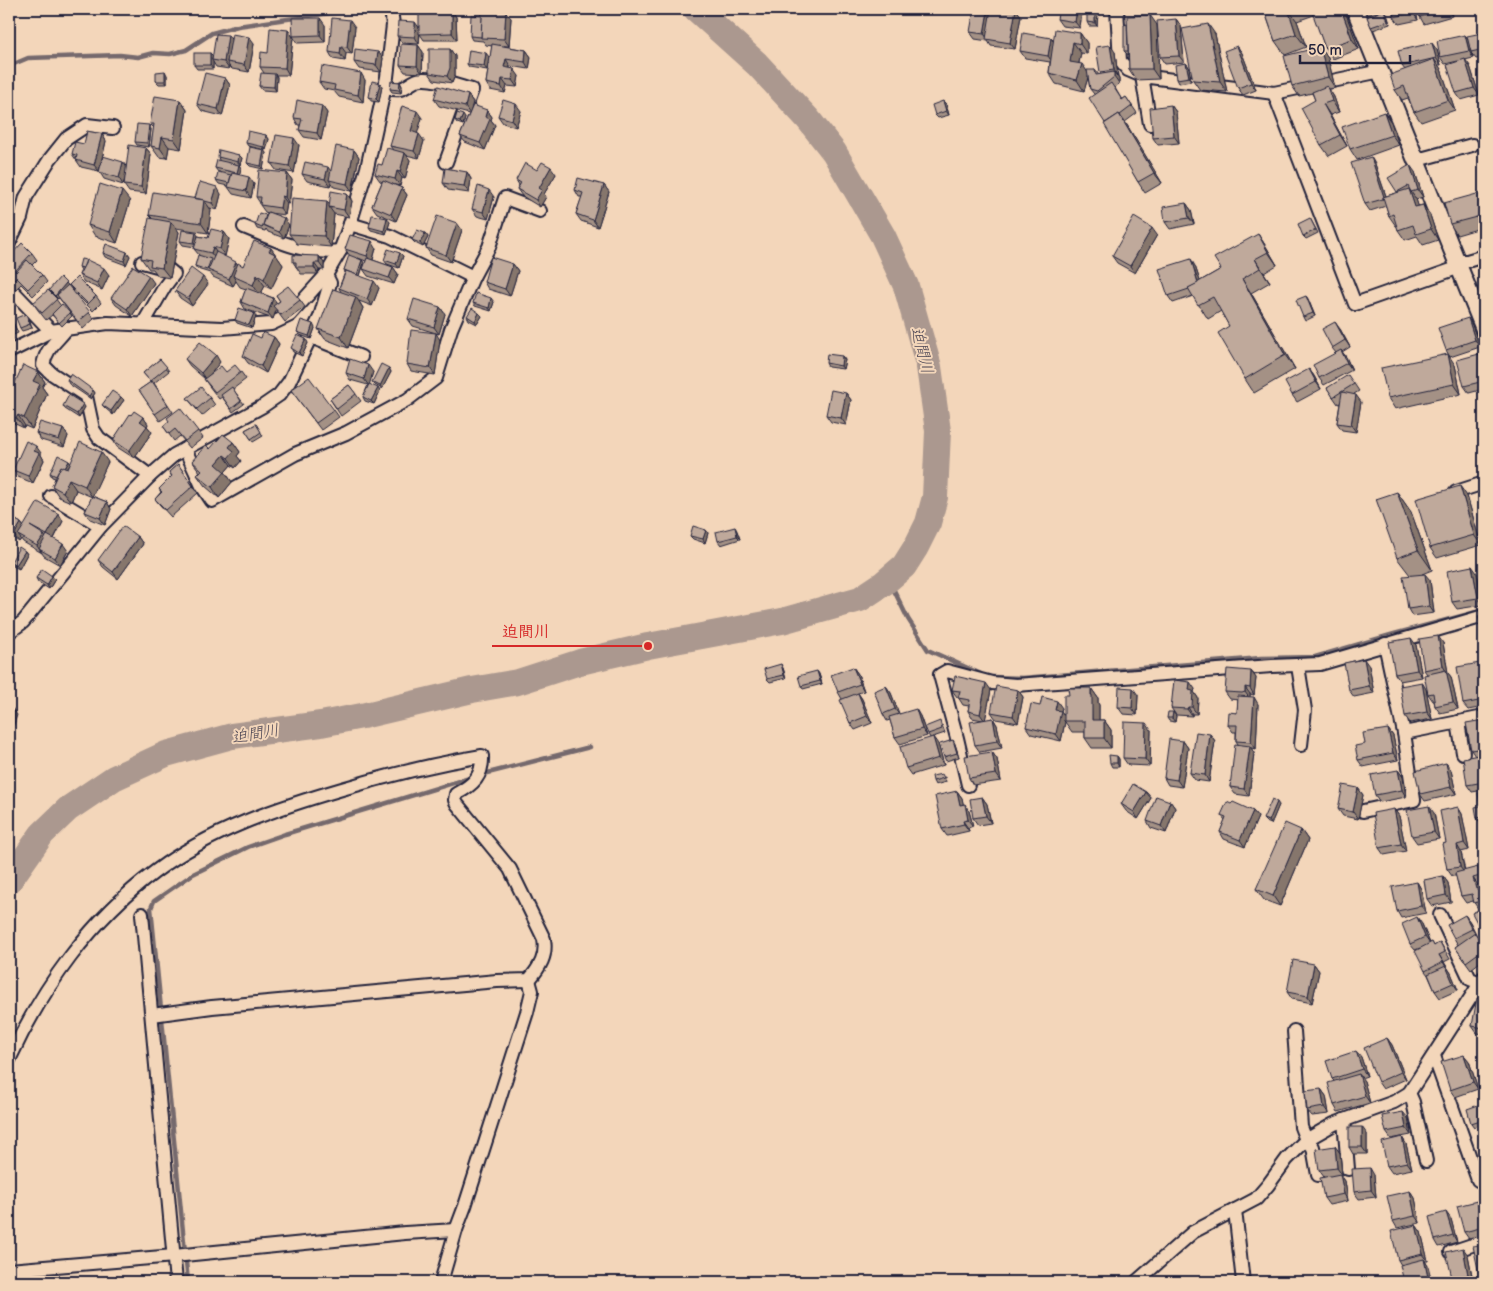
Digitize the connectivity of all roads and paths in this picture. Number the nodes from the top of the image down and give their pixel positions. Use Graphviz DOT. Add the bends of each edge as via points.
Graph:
graph roads {
  1 [pos="391,9"];
  2 [pos="1117,9"];
  3 [pos="1355,9"];
  4 [pos="1142,76"];
  5 [pos="1387,76"];
  6 [pos="385,87"];
  7 [pos="1274,93"];
  8 [pos="1150,124"];
  9 [pos="113,128"];
  10 [pos="1472,145"];
  11 [pos="1417,160"];
  12 [pos="446,162"];
  13 [pos="540,211"];
  14 [pos="350,224"];
  15 [pos="244,227"];
  16 [pos="9,243"];
  17 [pos="340,251"];
  18 [pos="1484,256"];
  19 [pos="142,262"];
  20 [pos="1459,264"];
  21 [pos="326,275"];
  22 [pos="473,277"];
  23 [pos="9,286"];
  24 [pos="143,324"];
  25 [pos="67,328"];
  26 [pos="1484,329"];
  27 [pos="51,331"];
  28 [pos="310,337"];
  29 [pos="9,352"];
  30 [pos="361,357"];
  31 [pos="185,449"];
  32 [pos="150,476"];
  33 [pos="1484,484"];
  34 [pos="1456,492"];
  35 [pos="51,496"];
  36 [pos="101,526"];
  37 [pos="1484,616"];
  38 [pos="9,632"];
  39 [pos="1385,644"];
  40 [pos="1298,666"];
  41 [pos="1484,717"];
  42 [pos="1458,722"];
  43 [pos="1404,733"];
  44 [pos="1301,745"];
  45 [pos="1463,754"];
  46 [pos="968,785"];
  47 [pos="1363,811"];
  48 [pos="142,914"];
  49 [pos="1440,915"];
  50 [pos="529,980"];
  51 [pos="1483,980"];
  52 [pos="152,1015"];
  53 [pos="1294,1031"];
  54 [pos="1434,1056"];
  55 [pos="9,1060"];
  56 [pos="1409,1093"];
  57 [pos="1344,1120"];
  58 [pos="1306,1140"];
  59 [pos="1426,1161"];
  60 [pos="1348,1169"];
  61 [pos="1318,1175"];
  62 [pos="1478,1180"];
  63 [pos="1236,1210"];
  64 [pos="456,1230"];
  65 [pos="1484,1241"];
  66 [pos="1451,1252"];
  67 [pos="174,1256"];
  68 [pos="9,1270"];
  69 [pos="176,1282"];
  70 [pos="441,1282"];
  71 [pos="1136,1282"];
  72 [pos="1243,1282"];
  1 -- 6 [label="street" via="393,25"];
  2 -- 4 [label="street" via="1120,62"];
  3 -- 5 [label="street"];
  4 -- 7 [label="street"];
  4 -- 8 [label="street"];
  5 -- 7 [label="street"];
  5 -- 11 [label="street"];
  6 -- 12 [label="street" via="405,88 418,79 431,79 472,90"];
  6 -- 14 [label="street" via="367,168"];
  7 -- 20 [label="street" via="1354,304"];
  9 -- 16 [label="street" via="87,125 66,139 26,197 21,218"];
  10 -- 11 [label="street"];
  11 -- 20 [label="street"];
  13 -- 22 [label="street" via="505,198 489,247"];
  14 -- 17 [label="street"];
  14 -- 22 [label="street" via="390,236"];
  15 -- 17 [label="street" via="293,248"];
  17 -- 21 [label="street"];
  18 -- 20 [label="street"];
  19 -- 24 [label="street" via="168,269 174,274"];
  20 -- 26 [label="street"];
  21 -- 24 [label="street" via="290,315 271,324 222,328"];
  21 -- 28 [label="street" via="330,283"];
  22 -- 31 [label="street" via="451,329 436,378 406,400 346,433 295,454 212,501"];
  23 -- 27 [label="street"];
  24 -- 25 [label="street" via="108,323"];
  25 -- 27 [label="street"];
  25 -- 32 [label="street" via="45,355 44,365 86,396 93,430 99,438"];
  27 -- 29 [label="street"];
  28 -- 30 [label="street"];
  28 -- 31 [label="street" via="289,382 279,395"];
  31 -- 32 [label="street"];
  32 -- 36 [label="street"];
  33 -- 34 [label="street"];
  35 -- 36 [label="street"];
  36 -- 38 [label="street" via="23,622"];
  37 -- 39 [label="street"];
  39 -- 40 [label="street" via="1320,664"];
  39 -- 43 [label="street"];
  40 -- 44 [label="street" via="1305,710"];
  40 -- 46 [label="street" via="1038,684 992,683 947,671 940,675"];
  41 -- 42 [label="street"];
  42 -- 43 [label="street"];
  42 -- 45 [label="street"];
  43 -- 47 [label="street" via="1414,800"];
  48 -- 52 [label="street"];
  49 -- 51 [label="street" via="1470,979"];
  50 -- 52 [label="street"];
  50 -- 55 [label="street" via="544,957 544,939 510,869 456,800 456,794 475,781 482,756 431,765 296,802 214,836 171,861 122,900 79,946 46,992"];
  50 -- 64 [label="street" via="532,992 527,1012"];
  51 -- 54 [label="street"];
  52 -- 67 [label="street"];
  53 -- 58 [label="street" via="1301,1127"];
  54 -- 56 [label="street"];
  54 -- 62 [label="street"];
  56 -- 57 [label="street" via="1394,1102"];
  56 -- 59 [label="street"];
  57 -- 58 [label="street"];
  57 -- 60 [label="street"];
  58 -- 61 [label="street" via="1313,1147"];
  58 -- 63 [label="street" via="1256,1199"];
  63 -- 71 [label="street" via="1192,1232"];
  63 -- 72 [label="street"];
  64 -- 67 [label="street"];
  64 -- 70 [label="street"];
  65 -- 66 [label="street"];
  67 -- 68 [label="street"];
  67 -- 69 [label="street"];
}
